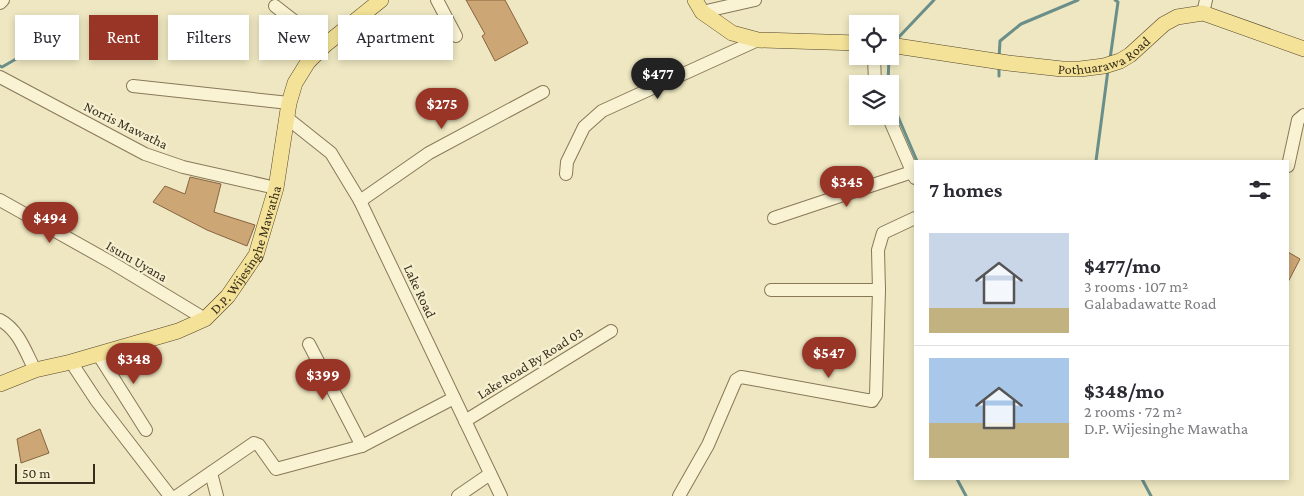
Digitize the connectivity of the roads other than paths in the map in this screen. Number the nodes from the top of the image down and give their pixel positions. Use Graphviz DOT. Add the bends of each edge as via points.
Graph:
graph roads {
  1 [pos="3,0"];
  2 [pos="381,0"];
  3 [pos="437,0"];
  4 [pos="755,0"];
  5 [pos="0,3"];
  6 [pos="275,6"];
  7 [pos="698,6"];
  8 [pos="1204,7"];
  9 [pos="287,15"];
  10 [pos="456,36"];
  11 [pos="758,40"];
  12 [pos="328,42"];
  13 [pos="849,44"];
  14 [pos="899,46"];
  15 [pos="1304,49"];
  16 [pos="310,60"];
  17 [pos="0,77"];
  18 [pos="133,86"];
  19 [pos="543,92"];
  20 [pos="288,110"];
  21 [pos="1304,116"];
  22 [pos="892,125"];
  23 [pos="1289,161"];
  24 [pos="566,174"];
  25 [pos="914,175"];
  26 [pos="276,188"];
  27 [pos="0,200"];
  28 [pos="360,200"];
  29 [pos="774,218"];
  30 [pos="914,218"];
  31 [pos="771,290"];
  32 [pos="879,290"];
  33 [pos="205,319"];
  34 [pos="0,320"];
  35 [pos="611,331"];
  36 [pos="309,344"];
  37 [pos="98,354"];
  38 [pos="71,362"];
  39 [pos="35,370"];
  40 [pos="0,384"];
  41 [pos="454,398"];
  42 [pos="464,421"];
  43 [pos="146,430"];
  44 [pos="362,446"];
  45 [pos="211,473"];
  46 [pos="490,474"];
  47 [pos="170,496"];
  48 [pos="177,496"];
  49 [pos="218,496"];
  50 [pos="458,496"];
  51 [pos="501,496"];
  52 [pos="679,496"];
  1 -- 5 [label="street"];
  2 -- 12 [label="main road, D.P. Wijesinghe Mawatha"];
  3 -- 10 [label="street"];
  4 -- 7 [label="street"];
  6 -- 9 [label="street"];
  7 -- 11 [label="main road" via="732,33"];
  8 -- 14 [label="main road, Pothuarawa Road" via="1164,24 1130,55 1104,66 1062,69"];
  8 -- 15 [label="main road, Pothuarawa Road"];
  11 -- 13 [label="main road"];
  11 -- 24 [label="street" via="602,111 584,128 567,162"];
  16 -- 20 [label="main road, D.P. Wijesinghe Mawatha" via="295,83"];
  17 -- 26 [label="street, Norris Mawatha" via="144,154 183,167"];
  18 -- 20 [label="street"];
  19 -- 28 [label="street" via="429,153"];
  20 -- 26 [label="main road, D.P. Wijesinghe Mawatha"];
  20 -- 28 [label="street, Lake Road" via="330,153"];
  21 -- 23 [label="street" via="1298,120"];
  22 -- 25 [label="street"];
  25 -- 29 [label="street"];
  26 -- 33 [label="main road, D.P. Wijesinghe Mawatha" via="256,255 228,296"];
  27 -- 33 [label="street, Isuru Uyana"];
  28 -- 41 [label="street, Lake Road"];
  30 -- 32 [label="street" via="883,233 878,250"];
  31 -- 32 [label="street"];
  32 -- 52 [label="street" via="876,395 872,401 741,377 736,380 708,445"];
  33 -- 37 [label="main road, D.P. Wijesinghe Mawatha" via="178,331"];
  34 -- 39 [label="street" via="16,333"];
  35 -- 42 [label="street, Lake Road By Road 03"];
  36 -- 44 [label="street"];
  37 -- 38 [label="main road, D.P. Wijesinghe Mawatha"];
  37 -- 43 [label="street"];
  38 -- 39 [label="main road, D.P. Wijesinghe Mawatha"];
  38 -- 47 [label="street"];
  39 -- 40 [label="main road, D.P. Wijesinghe Mawatha"];
  41 -- 42 [label="street, Lake Road"];
  41 -- 44 [label="street"];
  42 -- 46 [label="street, Lake Road"];
  44 -- 45 [label="street" via="276,470 259,445 254,443"];
  45 -- 48 [label="street"];
  45 -- 49 [label="street"];
  46 -- 50 [label="street"];
  46 -- 51 [label="street, Lake Road"];
}
